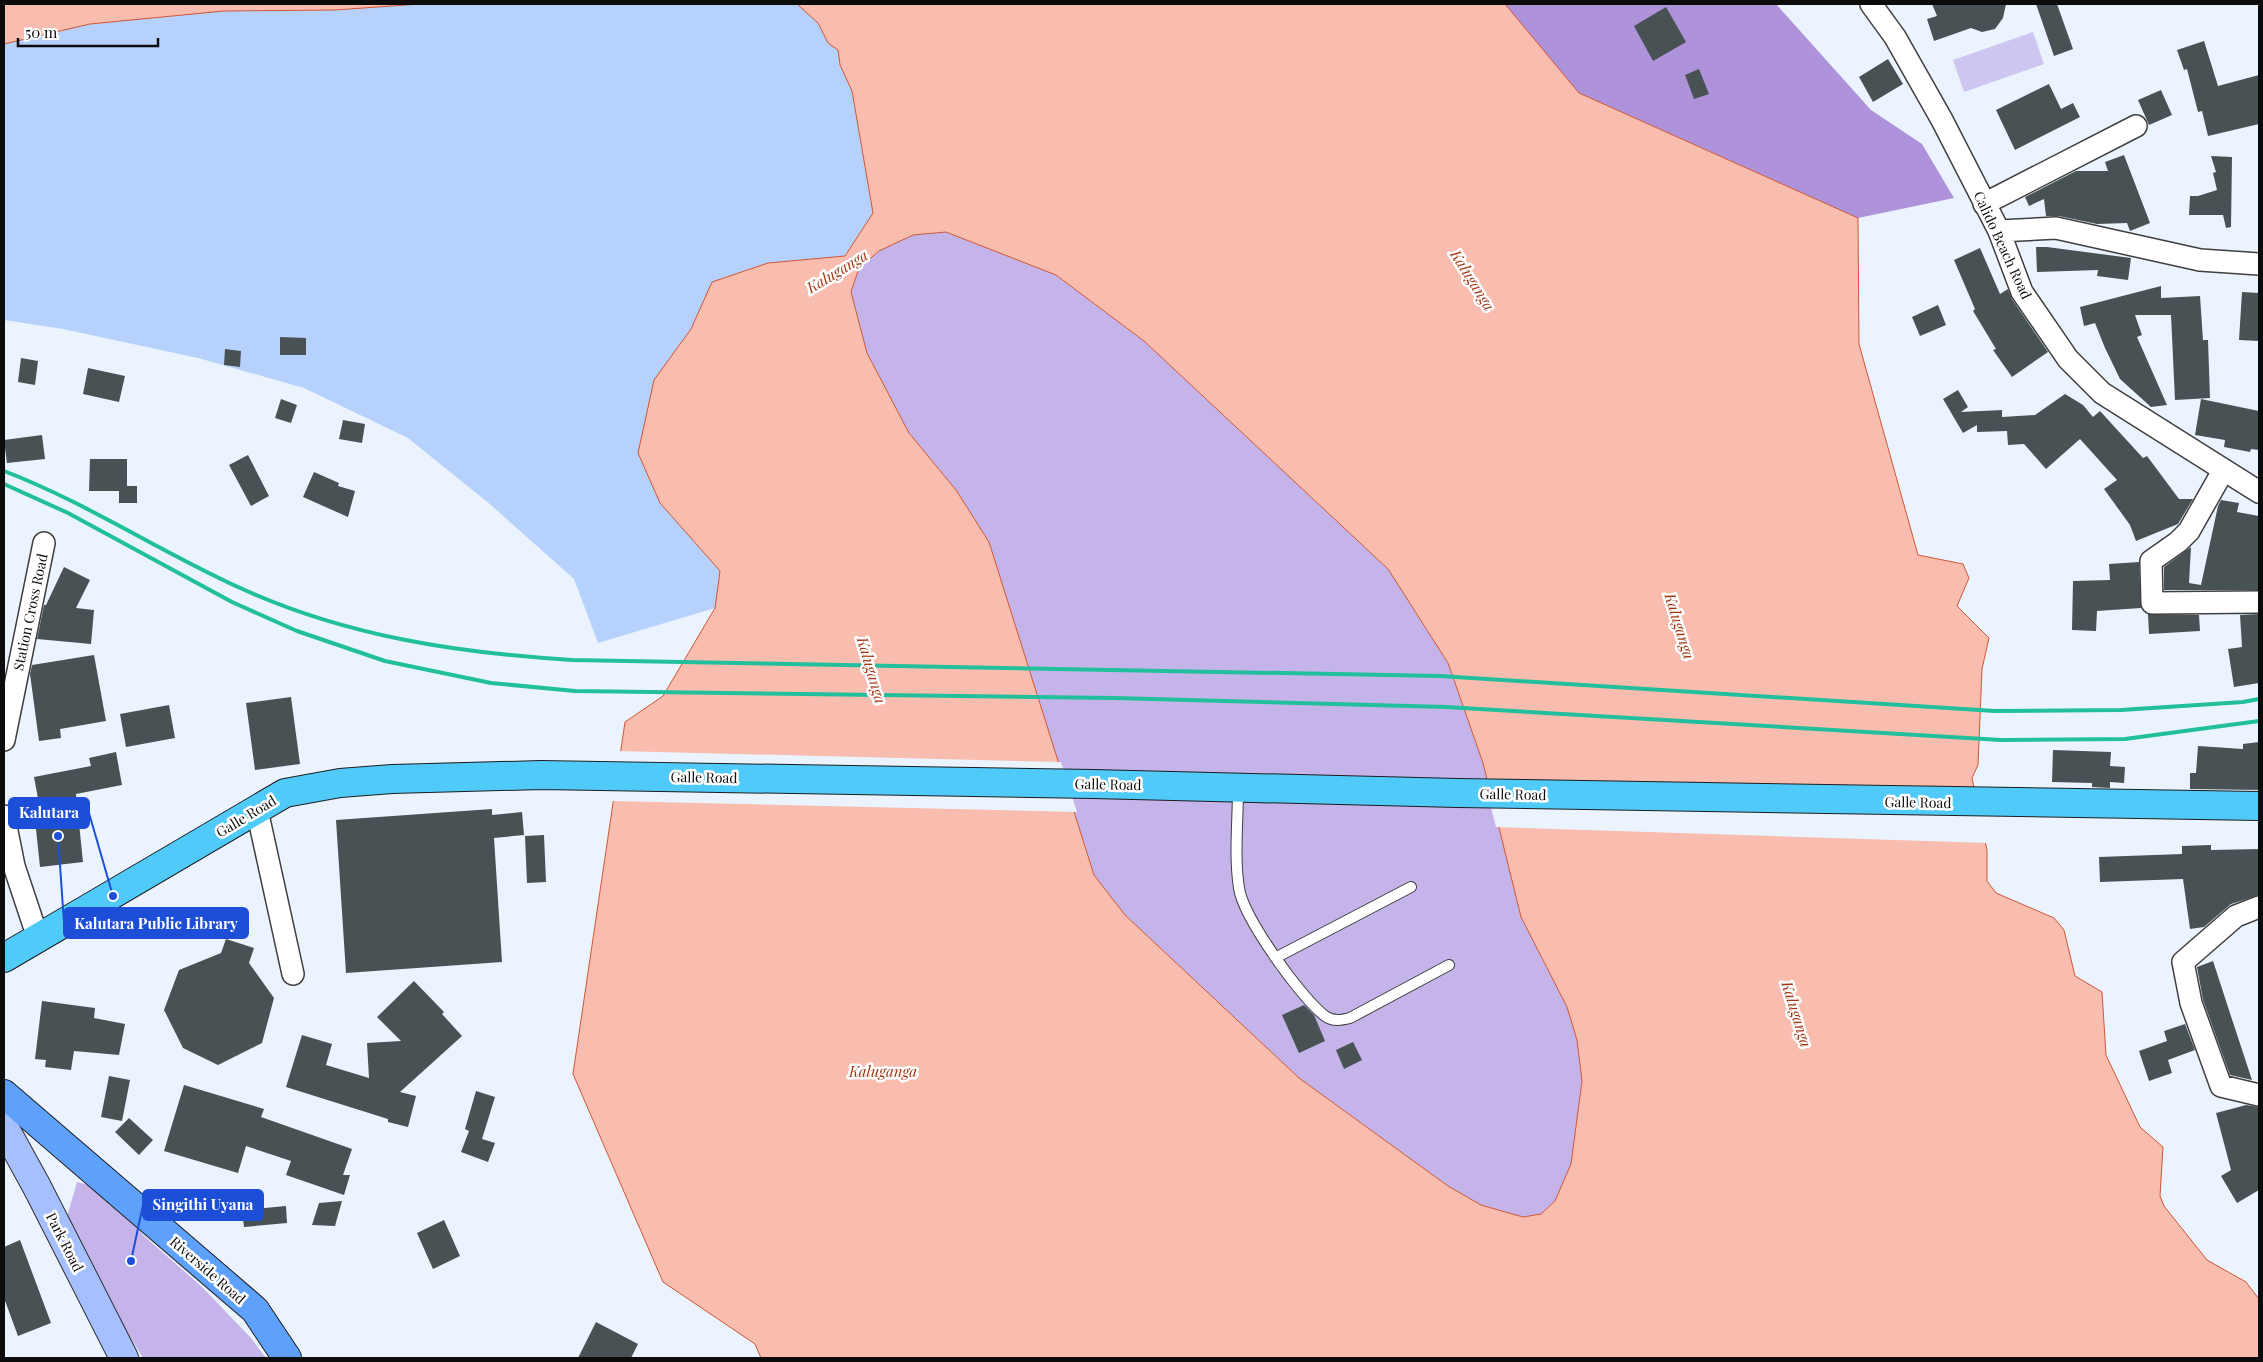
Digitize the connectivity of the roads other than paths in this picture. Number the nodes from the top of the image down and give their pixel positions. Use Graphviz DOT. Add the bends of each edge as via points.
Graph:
graph roads {
  1 [pos="1870,4"];
  2 [pos="2136,126"];
  3 [pos="1984,204"];
  4 [pos="1998,231"];
  5 [pos="2259,264"];
  6 [pos="2223,471"];
  7 [pos="2259,492"];
  8 [pos="44,543"];
  9 [pos="2259,602"];
  10 [pos="4,740"];
  11 [pos="1238,788"];
  12 [pos="2259,806"];
  13 [pos="257,810"];
  14 [pos="4,816"];
  15 [pos="1411,887"];
  16 [pos="2259,907"];
  17 [pos="38,938"];
  18 [pos="1276,957"];
  19 [pos="4,958"];
  20 [pos="1449,964"];
  21 [pos="293,974"];
  22 [pos="4,1094"];
  23 [pos="2259,1095"];
  24 [pos="4,1128"];
  25 [pos="124,1358"];
  26 [pos="287,1358"];
  1 -- 3 [label="street, Calido Beach Road" via="1895,37"];
  2 -- 3 [label="street"];
  3 -- 4 [label="street, Calido Beach Road"];
  4 -- 5 [label="street" via="2056,228 2200,260"];
  4 -- 6 [label="street, Calido Beach Road" via="2022,292 2068,359 2102,393"];
  6 -- 7 [label="street, Calido Beach Road"];
  6 -- 9 [label="street" via="2189,531 2151,561 2152,603"];
  8 -- 10 [label="street, Station Cross Road"];
  11 -- 12 [label="highway, Galle Road"];
  11 -- 13 [label="highway, Galle Road" via="540,775 392,778 285,793"];
  11 -- 18 [label="lane" via="1239,889 1246,910"];
  13 -- 17 [label="highway, Galle Road"];
  13 -- 21 [label="street"];
  14 -- 17 [label="street" via="14,866"];
  15 -- 18 [label="lane"];
  16 -- 23 [label="street" via="2236,916 2183,962 2190,1003 2221,1086"];
  17 -- 19 [label="highway, Galle Road"];
  18 -- 20 [label="lane" via="1326,1017 1339,1021"];
  22 -- 26 [label="main road, Riverside Road" via="255,1310"];
  24 -- 25 [label="street, Park Road"];
}
